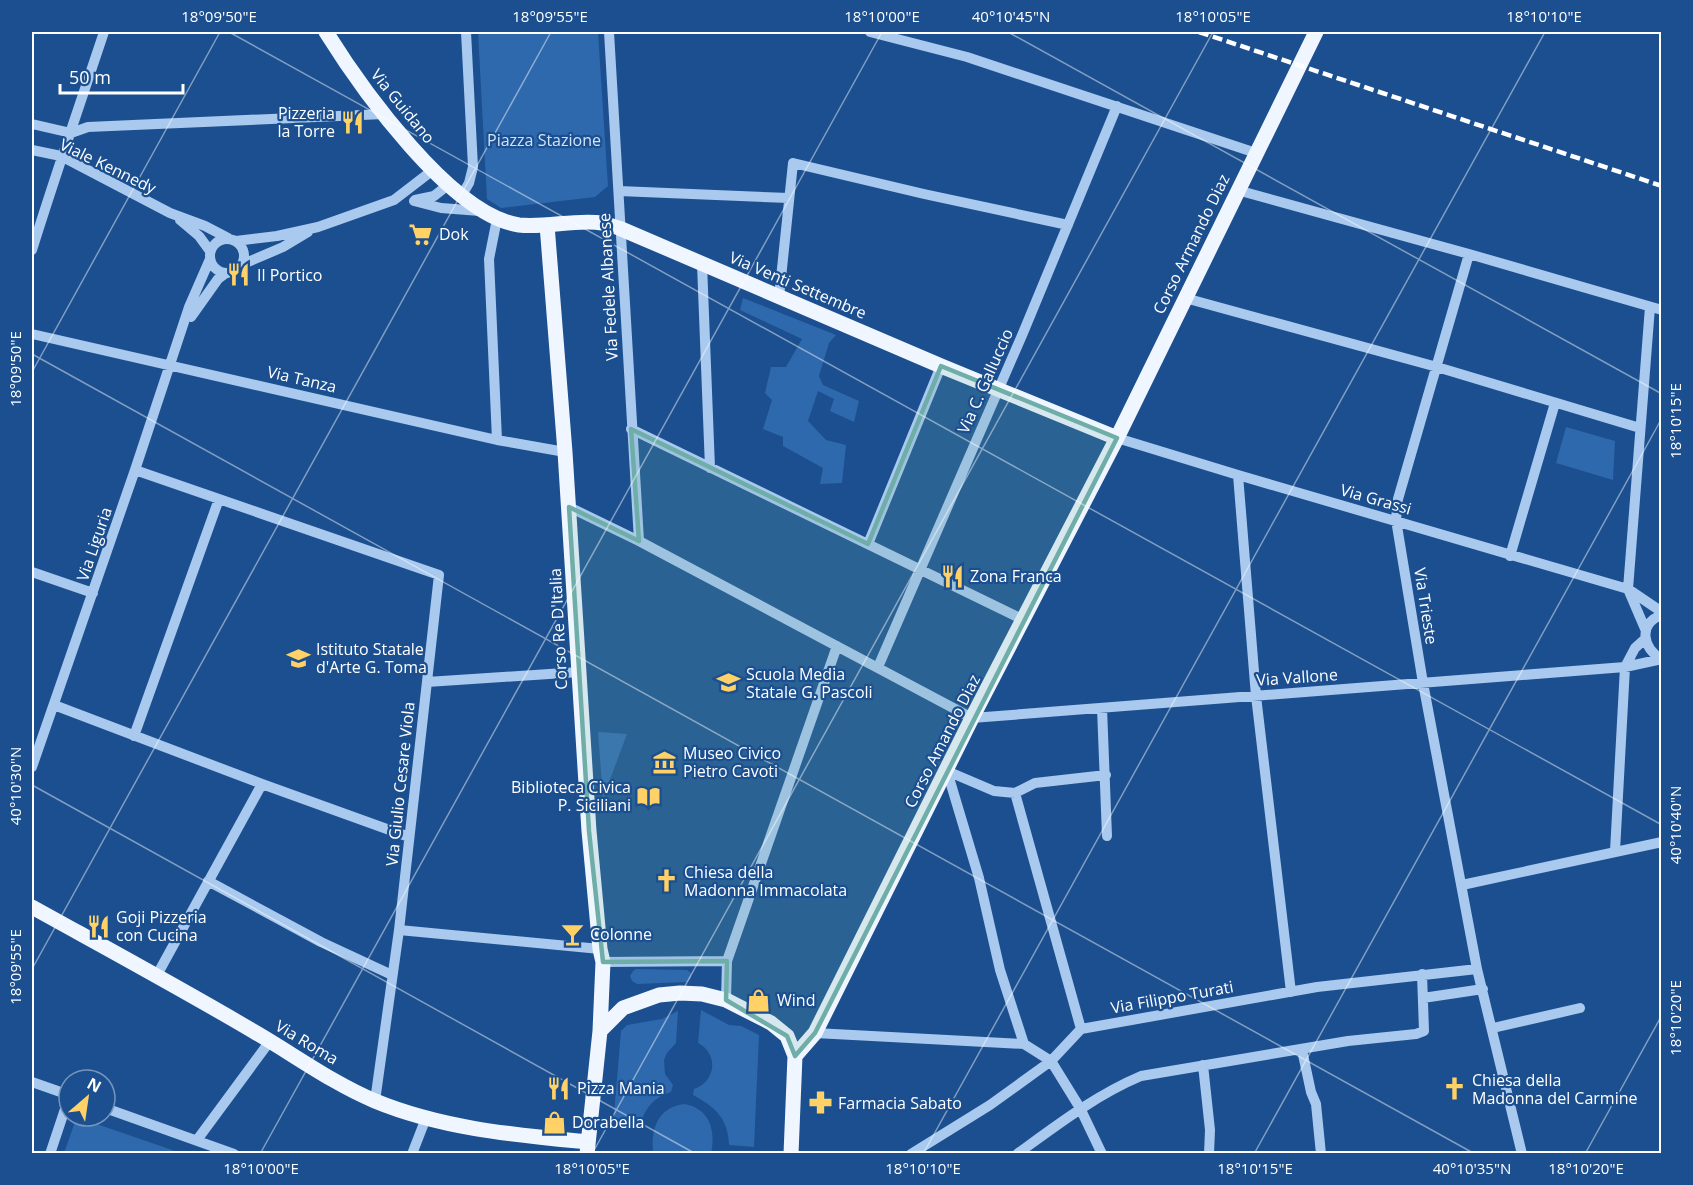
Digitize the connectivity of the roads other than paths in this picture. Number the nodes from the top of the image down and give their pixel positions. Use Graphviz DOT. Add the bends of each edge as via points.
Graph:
graph roads {
  1 [pos="104,32"];
  2 [pos="326,32"];
  3 [pos="466,32"];
  4 [pos="609,32"];
  5 [pos="870,32"];
  6 [pos="1316,32"];
  7 [pos="1117,106"];
  8 [pos="384,114"];
  9 [pos="32,124"];
  10 [pos="71,133"];
  11 [pos="32,150"];
  12 [pos="1256,153"];
  13 [pos="61,156"];
  14 [pos="433,170"];
  15 [pos="448,185"];
  16 [pos="619,190"];
  17 [pos="1237,190"];
  18 [pos="462,195"];
  19 [pos="789,198"];
  20 [pos="394,201"];
  21 [pos="414,201"];
  22 [pos="480,210"];
  23 [pos="170,213"];
  24 [pos="497,219"];
  25 [pos="547,225"];
  26 [pos="1068,225"];
  27 [pos="318,226"];
  28 [pos="620,228"];
  29 [pos="232,240"];
  30 [pos="32,250"];
  31 [pos="1469,254"];
  32 [pos="210,255"];
  33 [pos="702,264"];
  34 [pos="241,265"];
  35 [pos="226,273"];
  36 [pos="778,297"];
  37 [pos="1185,298"];
  38 [pos="1650,307"];
  39 [pos="1662,310"];
  40 [pos="182,329"];
  41 [pos="32,334"];
  42 [pos="170,365"];
  43 [pos="941,366"];
  44 [pos="1437,367"];
  45 [pos="998,389"];
  46 [pos="1555,403"];
  47 [pos="1640,428"];
  48 [pos="631,429"];
  49 [pos="1117,438"];
  50 [pos="497,440"];
  51 [pos="566,452"];
  52 [pos="710,468"];
  53 [pos="135,470"];
  54 [pos="1238,475"];
  55 [pos="219,499"];
  56 [pos="569,507"];
  57 [pos="1396,520"];
  58 [pos="639,541"];
  59 [pos="868,544"];
  60 [pos="1510,555"];
  61 [pos="920,568"];
  62 [pos="32,572"];
  63 [pos="1628,589"];
  64 [pos="93,593"];
  65 [pos="1662,614"];
  66 [pos="1024,620"];
  67 [pos="1645,635"];
  68 [pos="837,645"];
  69 [pos="1662,659"];
  70 [pos="878,667"];
  71 [pos="1625,667"];
  72 [pos="579,672"];
  73 [pos="427,682"];
  74 [pos="1423,683"];
  75 [pos="1256,696"];
  76 [pos="54,705"];
  77 [pos="1102,708"];
  78 [pos="972,718"];
  79 [pos="134,736"];
  80 [pos="32,767"];
  81 [pos="946,771"];
  82 [pos="1106,775"];
  83 [pos="262,784"];
  84 [pos="1015,793"];
  85 [pos="1107,836"];
  86 [pos="409,837"];
  87 [pos="1662,842"];
  88 [pos="1615,851"];
  89 [pos="208,881"];
  90 [pos="1462,885"];
  91 [pos="32,907"];
  92 [pos="399,930"];
  93 [pos="601,956"];
  94 [pos="727,961"];
  95 [pos="1478,969"];
  96 [pos="1422,974"];
  97 [pos="157,975"];
  98 [pos="392,975"];
  99 [pos="1483,989"];
  100 [pos="1290,992"];
  101 [pos="1423,998"];
  102 [pos="726,1000"];
  103 [pos="1580,1008"];
  104 [pos="1492,1028"];
  105 [pos="1081,1029"];
  106 [pos="600,1031"];
  107 [pos="815,1033"];
  108 [pos="270,1041"];
  109 [pos="1024,1044"];
  110 [pos="1302,1050"];
  111 [pos="795,1056"];
  112 [pos="1051,1061"];
  113 [pos="1203,1065"];
  114 [pos="32,1082"];
  115 [pos="57,1091"];
  116 [pos="375,1101"];
  117 [pos="1080,1108"];
  118 [pos="117,1112"];
  119 [pos="426,1118"];
  120 [pos="59,1128"];
  121 [pos="197,1140"];
  122 [pos="587,1148"];
  123 [pos="50,1154"];
  124 [pos="234,1154"];
  125 [pos="412,1154"];
  126 [pos="791,1154"];
  127 [pos="911,1154"];
  128 [pos="1017,1154"];
  129 [pos="1102,1154"];
  130 [pos="1209,1154"];
  131 [pos="1321,1154"];
  132 [pos="1522,1154"];
  1 -- 10 [label="street"];
  2 -- 8 [label="main road, Via Guidano"];
  3 -- 18 [label="street" via="473,167"];
  4 -- 16 [label="street, Via Fedele Albanese"];
  5 -- 7 [label="street" via="967,57"];
  6 -- 12 [label="main road, Corso Armando Diaz"];
  7 -- 12 [label="street"];
  7 -- 26 [label="street, Via C. Galluccio"];
  8 -- 10 [label="street" via="88,127"];
  8 -- 14 [label="main road, Via Guidano"];
  9 -- 10 [label="street, Viale Kennedy"];
  10 -- 13 [label="street"];
  11 -- 13 [label="street, Viale Kennedy"];
  12 -- 17 [label="main road, Corso Armando Diaz"];
  13 -- 23 [label="street, Viale Kennedy"];
  13 -- 30 [label="street"];
  14 -- 15 [label="main road, Via Guidano"];
  14 -- 20 [label="street"];
  15 -- 18 [label="main road, Via Guidano"];
  15 -- 21 [label="street" via="434,196"];
  16 -- 19 [label="street"];
  16 -- 28 [label="street, Via Fedele Albanese"];
  17 -- 31 [label="street"];
  17 -- 37 [label="main road, Corso Armando Diaz"];
  18 -- 22 [label="main road, Via Venti Settembre"];
  19 -- 26 [label="street" via="792,163"];
  19 -- 36 [label="street"];
  20 -- 21 [label="street"];
  20 -- 27 [label="street"];
  21 -- 22 [label="street" via="441,208"];
  22 -- 24 [label="main road, Via Venti Settembre"];
  23 -- 29 [label="street, Viale Kennedy"];
  23 -- 32 [label="street, Viale Kennedy" via="199,236"];
  24 -- 25 [label="main road, Via Venti Settembre" via="519,225"];
  24 -- 50 [label="street" via="489,259"];
  25 -- 28 [label="main road, Via Venti Settembre" via="601,223"];
  25 -- 51 [label="main road, Corso Re D'Italia"];
  26 -- 45 [label="street, Via C. Galluccio"];
  27 -- 29 [label="street" via="277,236"];
  27 -- 34 [label="street"];
  28 -- 33 [label="main road, Via Venti Settembre"];
  28 -- 48 [label="street, Via Fedele Albanese"];
  29 -- 32 [label="street" via="214,244"];
  29 -- 34 [label="street" via="242,248"];
  31 -- 38 [label="street"];
  31 -- 44 [label="street, Via Trieste"];
  32 -- 35 [label="street" via="213,266"];
  32 -- 40 [label="street, Via Liguria"];
  33 -- 36 [label="main road, Via Venti Settembre"];
  33 -- 52 [label="street"];
  34 -- 35 [label="street"];
  35 -- 40 [label="street, Via Liguria"];
  36 -- 43 [label="main road, Via Venti Settembre"];
  37 -- 44 [label="street"];
  37 -- 49 [label="main road, Corso Armando Diaz"];
  38 -- 39 [label="street"];
  38 -- 47 [label="street"];
  40 -- 42 [label="street, Via Liguria"];
  41 -- 42 [label="street, Via Tanza"];
  42 -- 50 [label="street, Via Tanza"];
  42 -- 53 [label="street, Via Liguria"];
  43 -- 45 [label="main road, Via Venti Settembre"];
  43 -- 59 [label="street"];
  44 -- 46 [label="street"];
  44 -- 57 [label="street, Via Trieste" via="1398,499"];
  45 -- 49 [label="main road, Via Venti Settembre"];
  45 -- 61 [label="street, Via C. Galluccio"];
  46 -- 47 [label="street"];
  46 -- 60 [label="street"];
  47 -- 63 [label="street"];
  48 -- 52 [label="street"];
  48 -- 58 [label="street, Via Fedele Albanese"];
  49 -- 54 [label="street, Via Grassi"];
  49 -- 66 [label="main road, Corso Amando Diaz"];
  50 -- 51 [label="street, Via Tanza"];
  51 -- 56 [label="main road, Corso Re D'Italia"];
  52 -- 59 [label="street"];
  53 -- 55 [label="street, Via Giulio Cesare Viola"];
  53 -- 64 [label="street, Via Liguria"];
  54 -- 57 [label="street, Via Grassi"];
  54 -- 75 [label="street"];
  55 -- 73 [label="street, Via Giulio Cesare Viola" via="439,575"];
  55 -- 79 [label="street"];
  56 -- 58 [label="street"];
  56 -- 72 [label="main road, Corso Re D'Italia"];
  57 -- 60 [label="street, Via Grassi"];
  57 -- 74 [label="street, Via Trieste"];
  58 -- 68 [label="street"];
  59 -- 61 [label="street"];
  60 -- 63 [label="street, Via Grassi"];
  61 -- 66 [label="street"];
  61 -- 70 [label="street, Via C. Galluccio"];
  62 -- 64 [label="street"];
  63 -- 65 [label="street, Via Grassi"];
  63 -- 67 [label="street"];
  64 -- 76 [label="street, Via Liguria"];
  65 -- 67 [label="street" via="1650,623"];
  66 -- 78 [label="main road, Corso Amando Diaz"];
  67 -- 69 [label="street" via="1648,648"];
  67 -- 71 [label="street"];
  68 -- 70 [label="street"];
  68 -- 94 [label="street"];
  69 -- 71 [label="street, Via Vallone"];
  70 -- 78 [label="street"];
  71 -- 74 [label="street, Via Vallone"];
  71 -- 88 [label="street"];
  72 -- 73 [label="street"];
  72 -- 93 [label="main road, Corso Re D'Italia"];
  73 -- 86 [label="street, Via Giulio Cesare Viola"];
  74 -- 75 [label="street, Via Vallone"];
  74 -- 90 [label="street, Via Trieste"];
  75 -- 77 [label="street, Via Vallone"];
  75 -- 100 [label="street"];
  76 -- 79 [label="street"];
  76 -- 80 [label="street, Via Liguria"];
  77 -- 78 [label="street, Via Vallone"];
  77 -- 82 [label="street"];
  78 -- 81 [label="main road, Corso Amando Diaz"];
  79 -- 83 [label="street"];
  81 -- 84 [label="street" via="994,791"];
  81 -- 107 [label="main road, Corso Amando Diaz"];
  81 -- 109 [label="street"];
  82 -- 84 [label="street" via="1035,783"];
  82 -- 85 [label="street"];
  83 -- 86 [label="street"];
  83 -- 89 [label="street"];
  84 -- 105 [label="street"];
  86 -- 92 [label="street, Via Giulio Cesare Viola"];
  87 -- 88 [label="street"];
  88 -- 90 [label="street"];
  89 -- 97 [label="street"];
  89 -- 98 [label="street"];
  90 -- 95 [label="street, Via Trieste"];
  91 -- 97 [label="main road, Via Roma"];
  92 -- 93 [label="street"];
  92 -- 98 [label="street, Via Giulio Cesare Viola"];
  93 -- 94 [label="street"];
  93 -- 106 [label="main road, Corso Re D'Italia"];
  94 -- 102 [label="street"];
  95 -- 96 [label="street, Via Filippo Turati"];
  95 -- 99 [label="street, Via Trieste"];
  96 -- 100 [label="street, Via Filippo Turati"];
  96 -- 101 [label="street"];
  97 -- 108 [label="main road, Via Roma"];
  98 -- 116 [label="street, Via Giulio Cesare Viola"];
  99 -- 101 [label="street"];
  99 -- 104 [label="street, Via Trieste"];
  100 -- 105 [label="street, Via Filippo Turati"];
  101 -- 110 [label="street" via="1424,1031"];
  102 -- 106 [label="main road" via="702,994 659,995 623,1008"];
  102 -- 111 [label="main road" via="771,1023 787,1036"];
  103 -- 104 [label="street"];
  104 -- 132 [label="street, Via Trieste"];
  105 -- 112 [label="street"];
  106 -- 122 [label="main road, Corso Re D'Italia"];
  107 -- 109 [label="street"];
  107 -- 111 [label="main road, Corso Amando Diaz"];
  108 -- 116 [label="main road, Via Roma"];
  108 -- 121 [label="street"];
  109 -- 112 [label="street"];
  110 -- 113 [label="street"];
  110 -- 131 [label="street" via="1316,1104"];
  111 -- 126 [label="main road"];
  112 -- 117 [label="street"];
  112 -- 127 [label="street"];
  113 -- 117 [label="street" via="1141,1076"];
  113 -- 130 [label="street"];
  114 -- 115 [label="street"];
  116 -- 119 [label="main road, Via Roma"];
  117 -- 128 [label="street"];
  117 -- 129 [label="street"];
  118 -- 121 [label="street"];
  119 -- 122 [label="main road, Via Roma"];
  119 -- 125 [label="street"];
  120 -- 123 [label="street"];
  121 -- 124 [label="street"];
}
